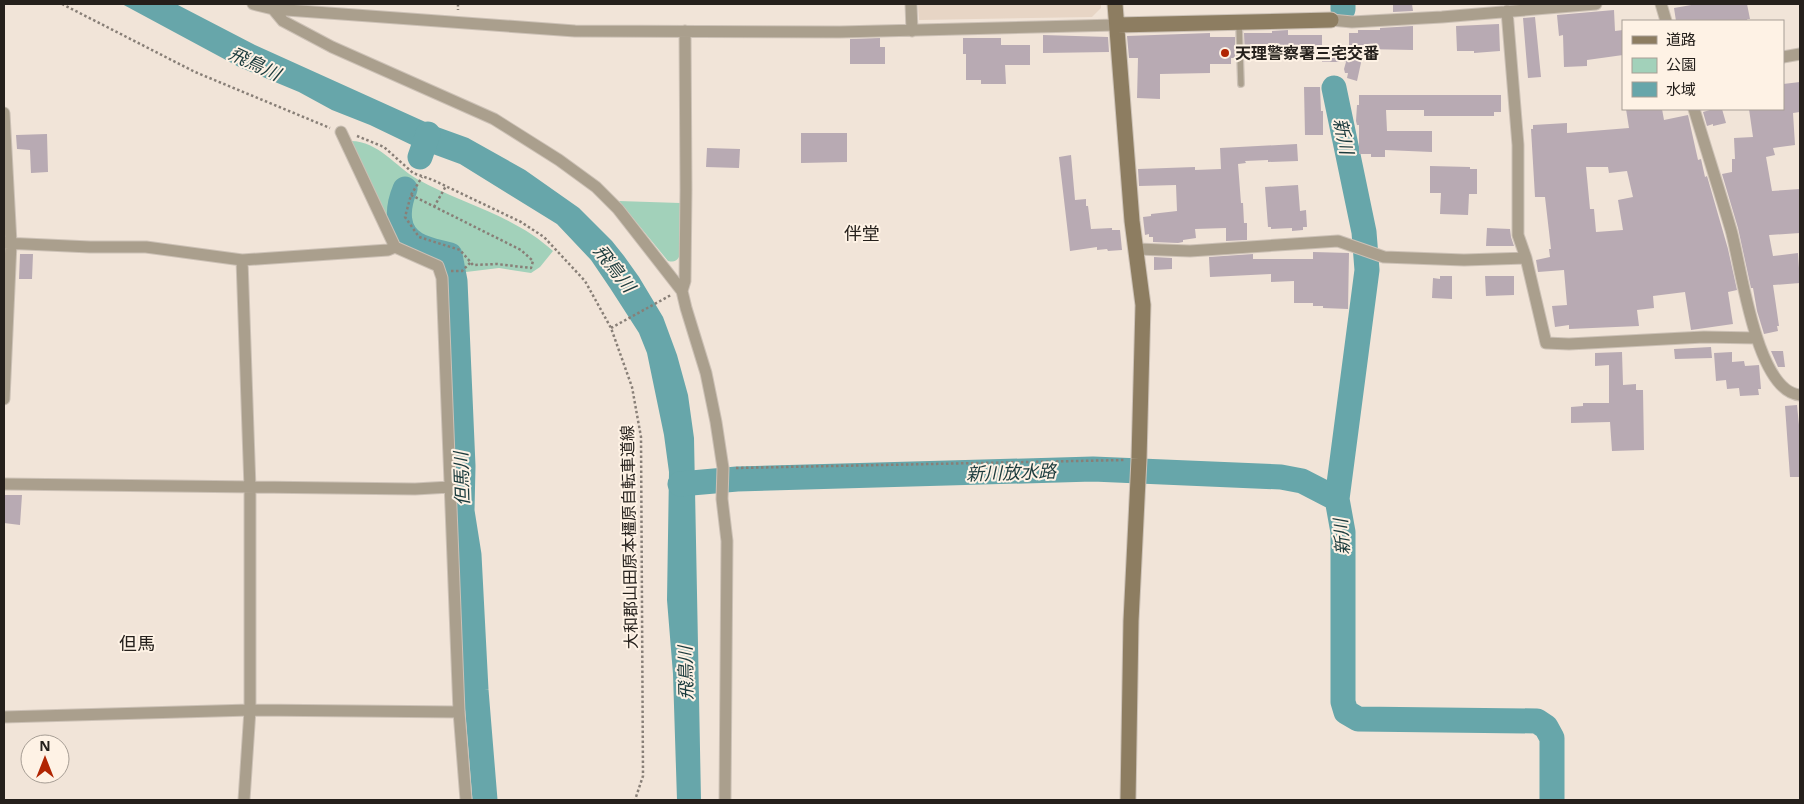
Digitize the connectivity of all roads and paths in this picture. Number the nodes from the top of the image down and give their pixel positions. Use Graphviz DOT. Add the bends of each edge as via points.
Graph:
graph roads {
  1 [pos="62,4"];
  2 [pos="253,4"];
  3 [pos="911,4"];
  4 [pos="1115,4"];
  5 [pos="1596,4"];
  6 [pos="1661,4"];
  7 [pos="1483,8"];
  8 [pos="273,9"];
  9 [pos="1507,11"];
  10 [pos="1331,20"];
  11 [pos="1666,20"];
  12 [pos="1239,22"];
  13 [pos="1117,25"];
  14 [pos="685,31"];
  15 [pos="912,31"];
  16 [pos="1800,54"];
  17 [pos="1784,57"];
  18 [pos="1241,84"];
  19 [pos="1694,110"];
  20 [pos="4,113"];
  21 [pos="340,132"];
  22 [pos="423,176"];
  23 [pos="446,186"];
  24 [pos="411,195"];
  25 [pos="434,207"];
  26 [pos="7,243"];
  27 [pos="395,247"];
  28 [pos="1137,249"];
  29 [pos="1526,258"];
  30 [pos="242,260"];
  31 [pos="470,263"];
  32 [pos="440,271"];
  33 [pos="682,291"];
  34 [pos="669,296"];
  35 [pos="612,327"];
  36 [pos="1756,338"];
  37 [pos="1800,395"];
  38 [pos="4,399"];
  39 [pos="1139,459"];
  40 [pos="723,468"];
  41 [pos="4,484"];
  42 [pos="450,487"];
  43 [pos="250,488"];
  44 [pos="250,710"];
  45 [pos="459,712"];
  46 [pos="4,718"];
  47 [pos="244,800"];
  48 [pos="466,800"];
  49 [pos="635,800"];
  50 [pos="726,800"];
  51 [pos="1128,800"];
  1 -- 21 [label="path, 大和郡山田原本橿原自転車道線" via="195,72"];
  2 -- 8 [label="street"];
  3 -- 15 [label="street"];
  4 -- 13 [label="street"];
  5 -- 9 [label="street"];
  6 -- 11 [label="street"];
  7 -- 9 [label="street"];
  7 -- 10 [label="street" via="1442,17"];
  8 -- 14 [label="street" via="575,31"];
  8 -- 33 [label="street" via="283,21 332,47 494,120 559,160 596,187 618,209"];
  9 -- 29 [label="street" via="1518,144 1518,234"];
  10 -- 12 [label="street"];
  12 -- 13 [label="street"];
  12 -- 18 [label="lane"];
  13 -- 15 [label="street"];
  13 -- 28 [label="street"];
  14 -- 15 [label="street"];
  14 -- 33 [label="street" via="685,281"];
  16 -- 17 [label="street"];
  19 -- 36 [label="street" via="1732,232"];
  20 -- 26 [label="street"];
  21 -- 22 [label="path, 大和郡山田原本橿原自転車道線" via="384,147 413,173"];
  21 -- 27 [label="street"];
  22 -- 23 [label="path, 大和郡山田原本橿原自転車道線"];
  22 -- 24 [label="path"];
  23 -- 25 [label="path"];
  23 -- 35 [label="path, 大和郡山田原本橿原自転車道線" via="521,222 544,237 585,281"];
  24 -- 25 [label="path"];
  24 -- 31 [label="path" via="405,217 419,237 460,250"];
  25 -- 31 [label="path" via="522,250 533,261 531,268"];
  26 -- 30 [label="street" via="146,247"];
  26 -- 38 [label="street"];
  27 -- 30 [label="street"];
  27 -- 32 [label="street" via="438,266"];
  28 -- 29 [label="street" via="1190,250 1338,241 1384,257"];
  28 -- 39 [label="street" via="1143,305"];
  29 -- 36 [label="street" via="1546,343"];
  30 -- 43 [label="street"];
  31 -- 32 [label="path" via="462,271"];
  32 -- 42 [label="street"];
  33 -- 40 [label="street" via="706,373"];
  34 -- 35 [label="path"];
  35 -- 49 [label="path, 大和郡山田原本橿原自転車道線" via="632,387 641,437 643,776"];
  36 -- 37 [label="street" via="1782,387 1793,395"];
  39 -- 40 [label="path"];
  39 -- 51 [label="street" via="1131,621"];
  40 -- 50 [label="street" via="722,499 727,541"];
  41 -- 43 [label="street"];
  42 -- 43 [label="street"];
  42 -- 45 [label="street"];
  43 -- 44 [label="street"];
  44 -- 45 [label="street"];
  44 -- 46 [label="street"];
  44 -- 47 [label="street"];
  45 -- 48 [label="street"];
}
